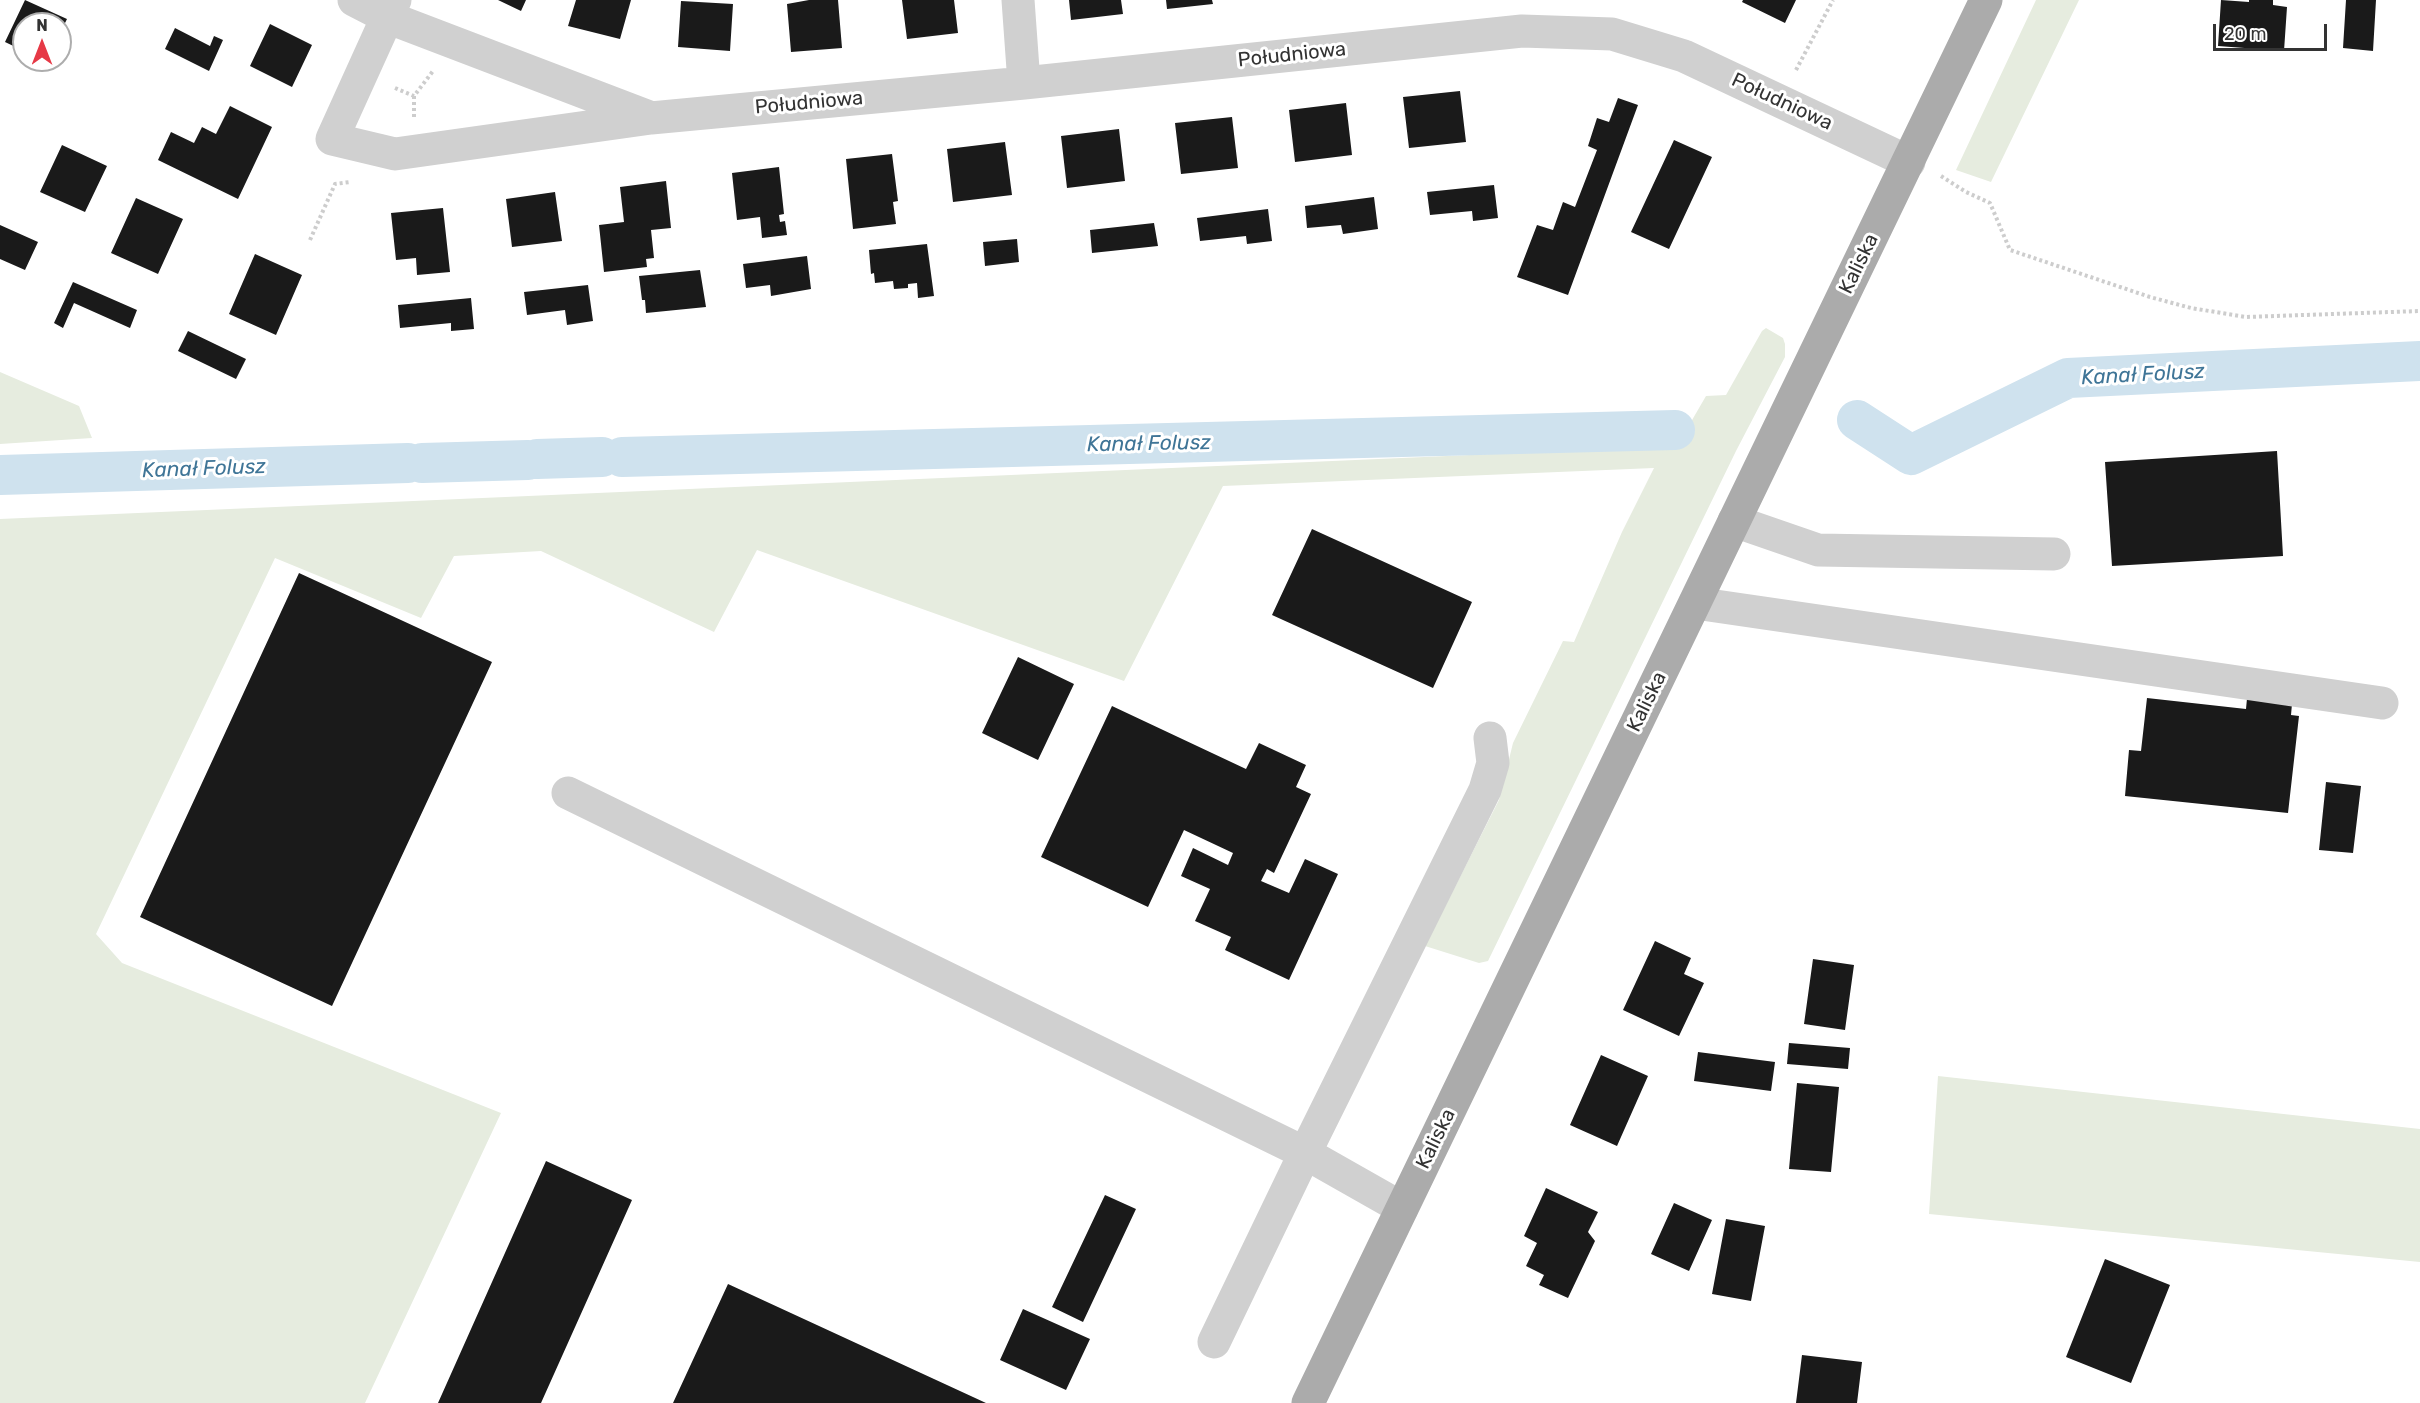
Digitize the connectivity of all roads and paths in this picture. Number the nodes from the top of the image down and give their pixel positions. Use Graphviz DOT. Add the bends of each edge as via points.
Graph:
graph roads {
  1 [pos="354,0"];
  2 [pos="1018,0"];
  3 [pos="1833,0"];
  4 [pos="1986,0"];
  5 [pos="391,8"];
  6 [pos="455,42"];
  7 [pos="1796,71"];
  8 [pos="361,74"];
  9 [pos="1024,83"];
  10 [pos="651,118"];
  11 [pos="1909,162"];
  12 [pos="2420,311"];
  13 [pos="1734,521"];
  14 [pos="2054,554"];
  15 [pos="1695,603"];
  16 [pos="2382,703"];
  17 [pos="1490,738"];
  18 [pos="568,793"];
  19 [pos="1305,1153"];
  20 [pos="1402,1208"];
  21 [pos="1214,1342"];
  22 [pos="1308,1403"];
  1 -- 5 [label="street, Południowa"];
  2 -- 9 [label="street"];
  3 -- 7 [label="path"];
  4 -- 11 [label="main road, Kaliska"];
  5 -- 6 [label="street, Południowa"];
  5 -- 8 [label="street"];
  6 -- 8 [label="path" via="414,96"];
  6 -- 10 [label="street, Południowa"];
  8 -- 10 [label="street, Południowa" via="332,139 395,154"];
  9 -- 10 [label="street, Południowa"];
  9 -- 11 [label="street, Południowa" via="1522,31 1612,34 1684,56"];
  11 -- 12 [label="path" via="1990,203 2010,250 2150,297 2246,317"];
  11 -- 13 [label="main road, Kaliska"];
  13 -- 14 [label="street" via="1818,550"];
  13 -- 15 [label="main road, Kaliska"];
  15 -- 16 [label="street"];
  15 -- 20 [label="main road, Kaliska"];
  17 -- 19 [label="street" via="1493,763 1485,790"];
  18 -- 19 [label="street"];
  19 -- 20 [label="street"];
  19 -- 21 [label="street"];
  20 -- 22 [label="main road, Kaliska"];
}
